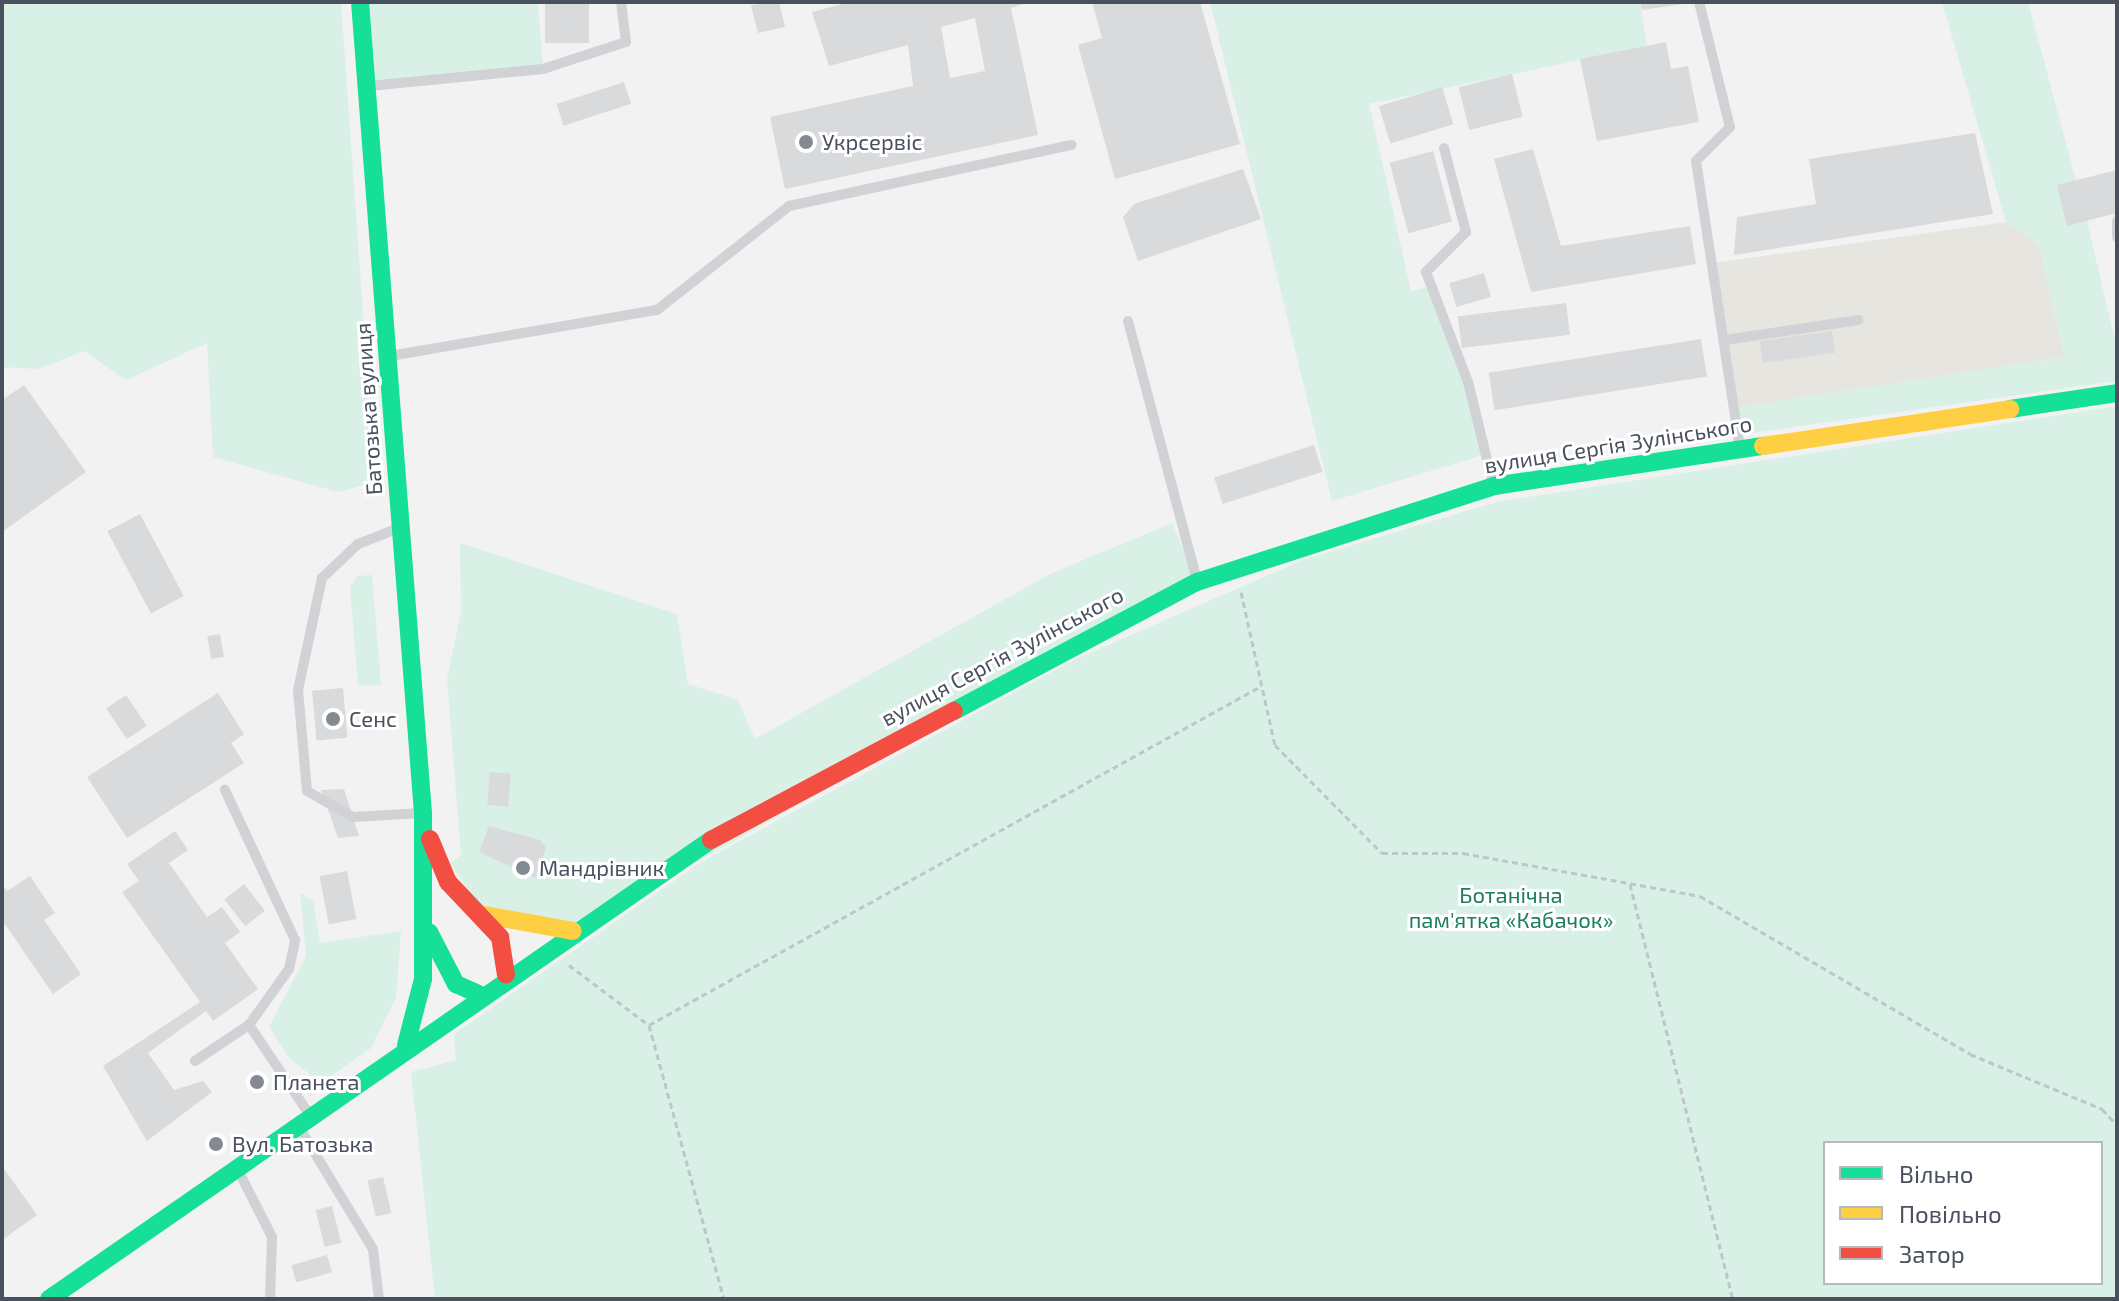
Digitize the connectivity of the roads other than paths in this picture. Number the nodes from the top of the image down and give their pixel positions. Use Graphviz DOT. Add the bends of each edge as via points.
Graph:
graph roads {
  1 [pos="360,2"];
  2 [pos="621,2"];
  3 [pos="1699,2"];
  4 [pos="367,86"];
  5 [pos="1071,145"];
  6 [pos="1444,148"];
  7 [pos="2117,221"];
  8 [pos="2117,237"];
  9 [pos="1859,320"];
  10 [pos="1128,321"];
  11 [pos="1725,340"];
  12 [pos="388,357"];
  13 [pos="2117,393"];
  14 [pos="1740,448"];
  15 [pos="1494,486"];
  16 [pos="401,527"];
  17 [pos="1197,582"];
  18 [pos="225,790"];
  19 [pos="423,813"];
  20 [pos="485,915"];
  21 [pos="427,925"];
  22 [pos="573,931"];
  23 [pos="506,975"];
  24 [pos="478,994"];
  25 [pos="249,1025"];
  26 [pos="406,1045"];
  27 [pos="195,1061"];
  28 [pos="304,1120"];
  29 [pos="236,1168"];
  30 [pos="49,1299"];
  31 [pos="270,1299"];
  32 [pos="379,1299"];
  1 -- 4 [label="street, Батозька вулиця"];
  2 -- 4 [label="lane" via="626,42 543,69"];
  3 -- 11 [label="lane" via="1730,127 1696,161"];
  4 -- 12 [label="street, Батозька вулиця"];
  5 -- 12 [label="lane" via="789,206 657,310"];
  6 -- 15 [label="lane" via="1466,232 1426,272 1468,382"];
  7 -- 8 [label="lane"];
  9 -- 11 [label="lane"];
  10 -- 17 [label="lane"];
  11 -- 14 [label="lane"];
  12 -- 16 [label="street, Батозька вулиця"];
  13 -- 14 [label="street, вулиця Сергія Зулінського"];
  14 -- 15 [label="street, вулиця Сергія Зулінського"];
  15 -- 17 [label="street, вулиця Сергія Зулінського"];
  16 -- 19 [label="street, Батозька вулиця"];
  16 -- 19 [label="lane" via="358,544 322,578 298,690 307,791 353,817"];
  17 -- 22 [label="street, вулиця Сергія Зулінського" via="744,821"];
  18 -- 25 [label="lane" via="295,940 289,969"];
  19 -- 20 [label="street, Батозька вулиця" via="448,882"];
  19 -- 21 [label="street, Батозька вулиця"];
  20 -- 22 [label="street"];
  20 -- 23 [label="street, Батозька вулиця" via="500,937"];
  21 -- 24 [label="street, Батозька вулиця" via="450,975"];
  21 -- 26 [label="street, Батозька вулиця" via="418,1010"];
  22 -- 23 [label="street, вулиця Сергія Зулінського"];
  23 -- 24 [label="street, вулиця Сергія Зулінського"];
  24 -- 26 [label="street, вулиця Сергія Зулінського"];
  25 -- 27 [label="lane"];
  25 -- 28 [label="lane"];
  26 -- 28 [label="street, вулиця Сергія Зулінського"];
  28 -- 29 [label="street, вулиця Сергія Зулінського"];
  28 -- 32 [label="lane" via="373,1249"];
  29 -- 30 [label="street, вулиця Сергія Зулінського"];
  29 -- 31 [label="lane" via="272,1237"];
}
